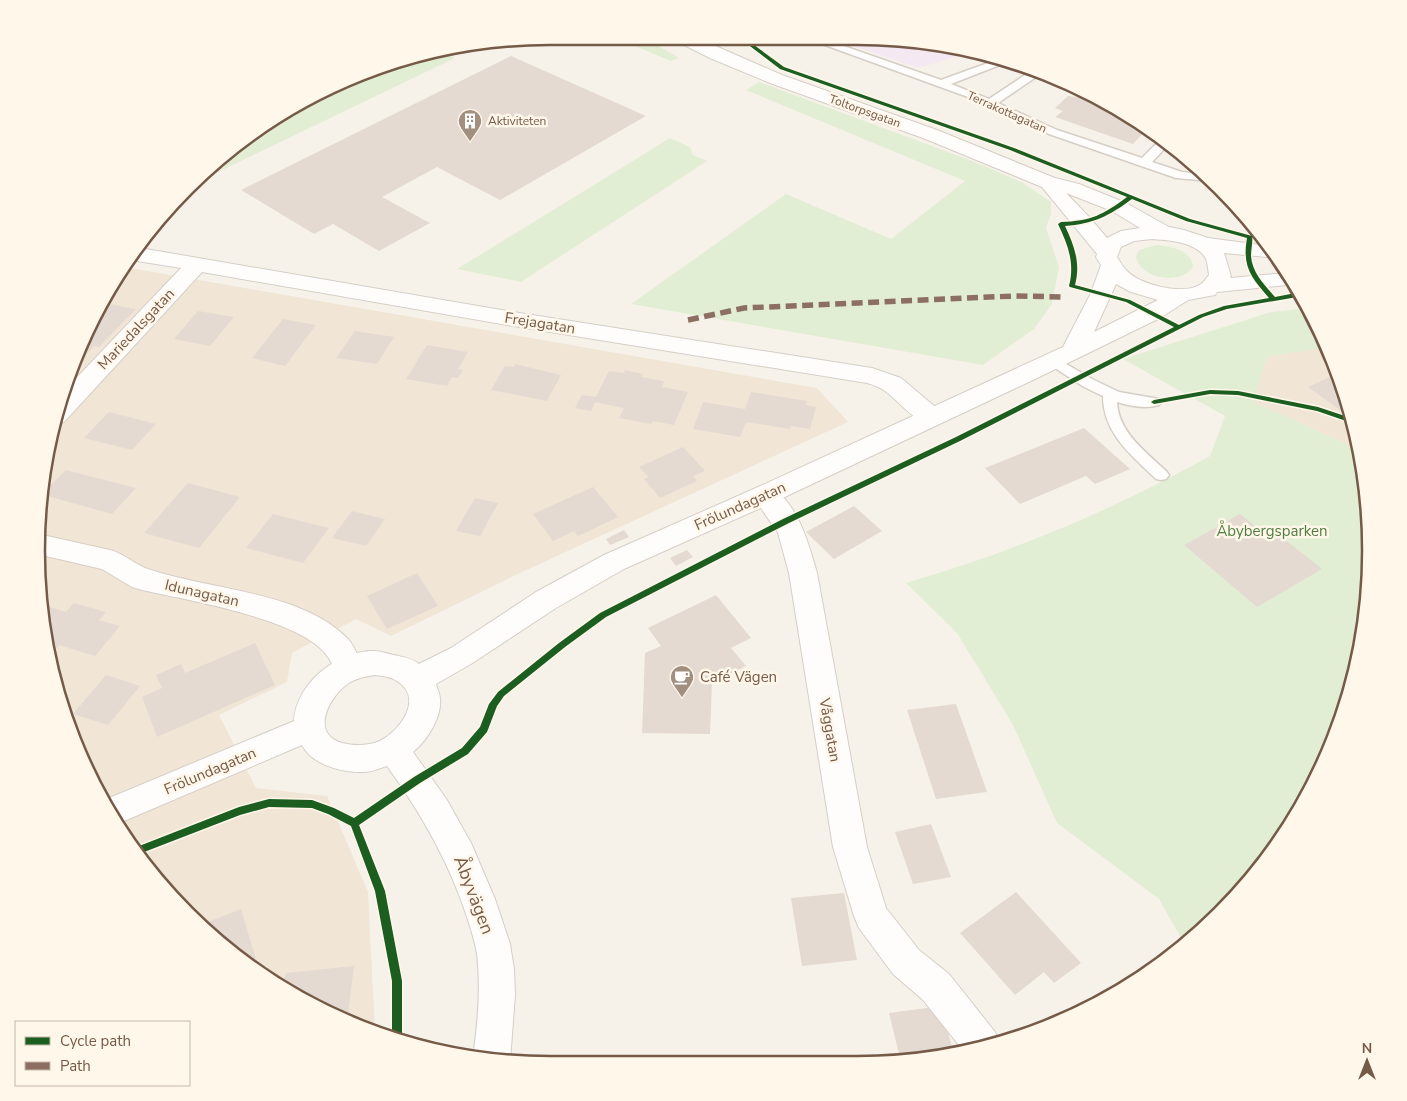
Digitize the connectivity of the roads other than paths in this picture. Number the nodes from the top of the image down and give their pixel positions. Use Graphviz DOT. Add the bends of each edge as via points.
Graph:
graph roads {
  1 [pos="698,45"];
  2 [pos="831,45"];
  3 [pos="994,64"];
  4 [pos="1031,76"];
  5 [pos="941,84"];
  6 [pos="990,103"];
  7 [pos="1160,146"];
  8 [pos="1144,163"];
  9 [pos="1197,177"];
  10 [pos="1049,183"];
  11 [pos="1161,232"];
  12 [pos="1198,243"];
  13 [pos="1264,252"];
  14 [pos="141,255"];
  15 [pos="1109,260"];
  16 [pos="196,264"];
  17 [pos="1283,280"];
  18 [pos="1213,286"];
  19 [pos="1181,296"];
  20 [pos="1064,356"];
  21 [pos="1110,395"];
  22 [pos="1154,402"];
  23 [pos="67,403"];
  24 [pos="932,417"];
  25 [pos="1161,475"];
  26 [pos="765,495"];
  27 [pos="45,546"];
  28 [pos="349,669"];
  29 [pos="418,679"];
  30 [pos="310,728"];
  31 [pos="393,749"];
  32 [pos="117,810"];
  33 [pos="979,1041"];
  34 [pos="493,1053"];
  1 -- 10 [label="street, Toltorpsgatan"];
  2 -- 5 [label="lane, Terrakottagatan"];
  3 -- 5 [label="lane"];
  4 -- 6 [label="lane"];
  5 -- 6 [label="lane, Terrakottagatan"];
  6 -- 8 [label="lane, Terrakottagatan" via="1053,132"];
  7 -- 8 [label="lane"];
  8 -- 9 [label="lane, Terrakottagatan" via="1180,175"];
  10 -- 11 [label="street, Toltorpsgatan" via="1119,206"];
  10 -- 15 [label="street, Toltorpsgatan"];
  11 -- 12 [label="street" via="1180,235"];
  11 -- 15 [label="street" via="1124,236 1112,244"];
  12 -- 13 [label="street"];
  12 -- 18 [label="street" via="1212,253 1220,265 1220,276"];
  14 -- 16 [label="street, Frejagatan"];
  15 -- 19 [label="street, Toltorpsgatan" via="1122,278 1139,287"];
  15 -- 20 [label="street" via="1102,293"];
  16 -- 23 [label="street, Mariedalsgatan"];
  16 -- 24 [label="street, Frejagatan" via="872,376 892,384"];
  17 -- 18 [label="street"];
  18 -- 19 [label="street"];
  19 -- 20 [label="street, Frölundagatan"];
  20 -- 21 [label="lane"];
  20 -- 24 [label="street, Frölundagatan"];
  21 -- 22 [label="lane" via="1139,403"];
  21 -- 25 [label="lane" via="1112,420"];
  24 -- 26 [label="street, Frölundagatan"];
  26 -- 29 [label="street, Frölundagatan" via="614,562"];
  26 -- 33 [label="street, Våggatan" via="786,521 801,565 850,847 871,916 906,962 936,988"];
  27 -- 28 [label="street, Idunagatan" via="110,560 142,579 255,605 292,618 321,632 339,648"];
  28 -- 29 [label="street" via="388,664 410,672"];
  28 -- 30 [label="street" via="336,675 317,694 311,705"];
  29 -- 31 [label="street" via="425,696 424,715 412,734"];
  30 -- 31 [label="street" via="321,746 342,756 368,758"];
  30 -- 32 [label="street, Frölundagatan"];
  31 -- 34 [label="street, Åbyvägen" via="440,818 470,876 484,916 496,955 497,1016"];
}
